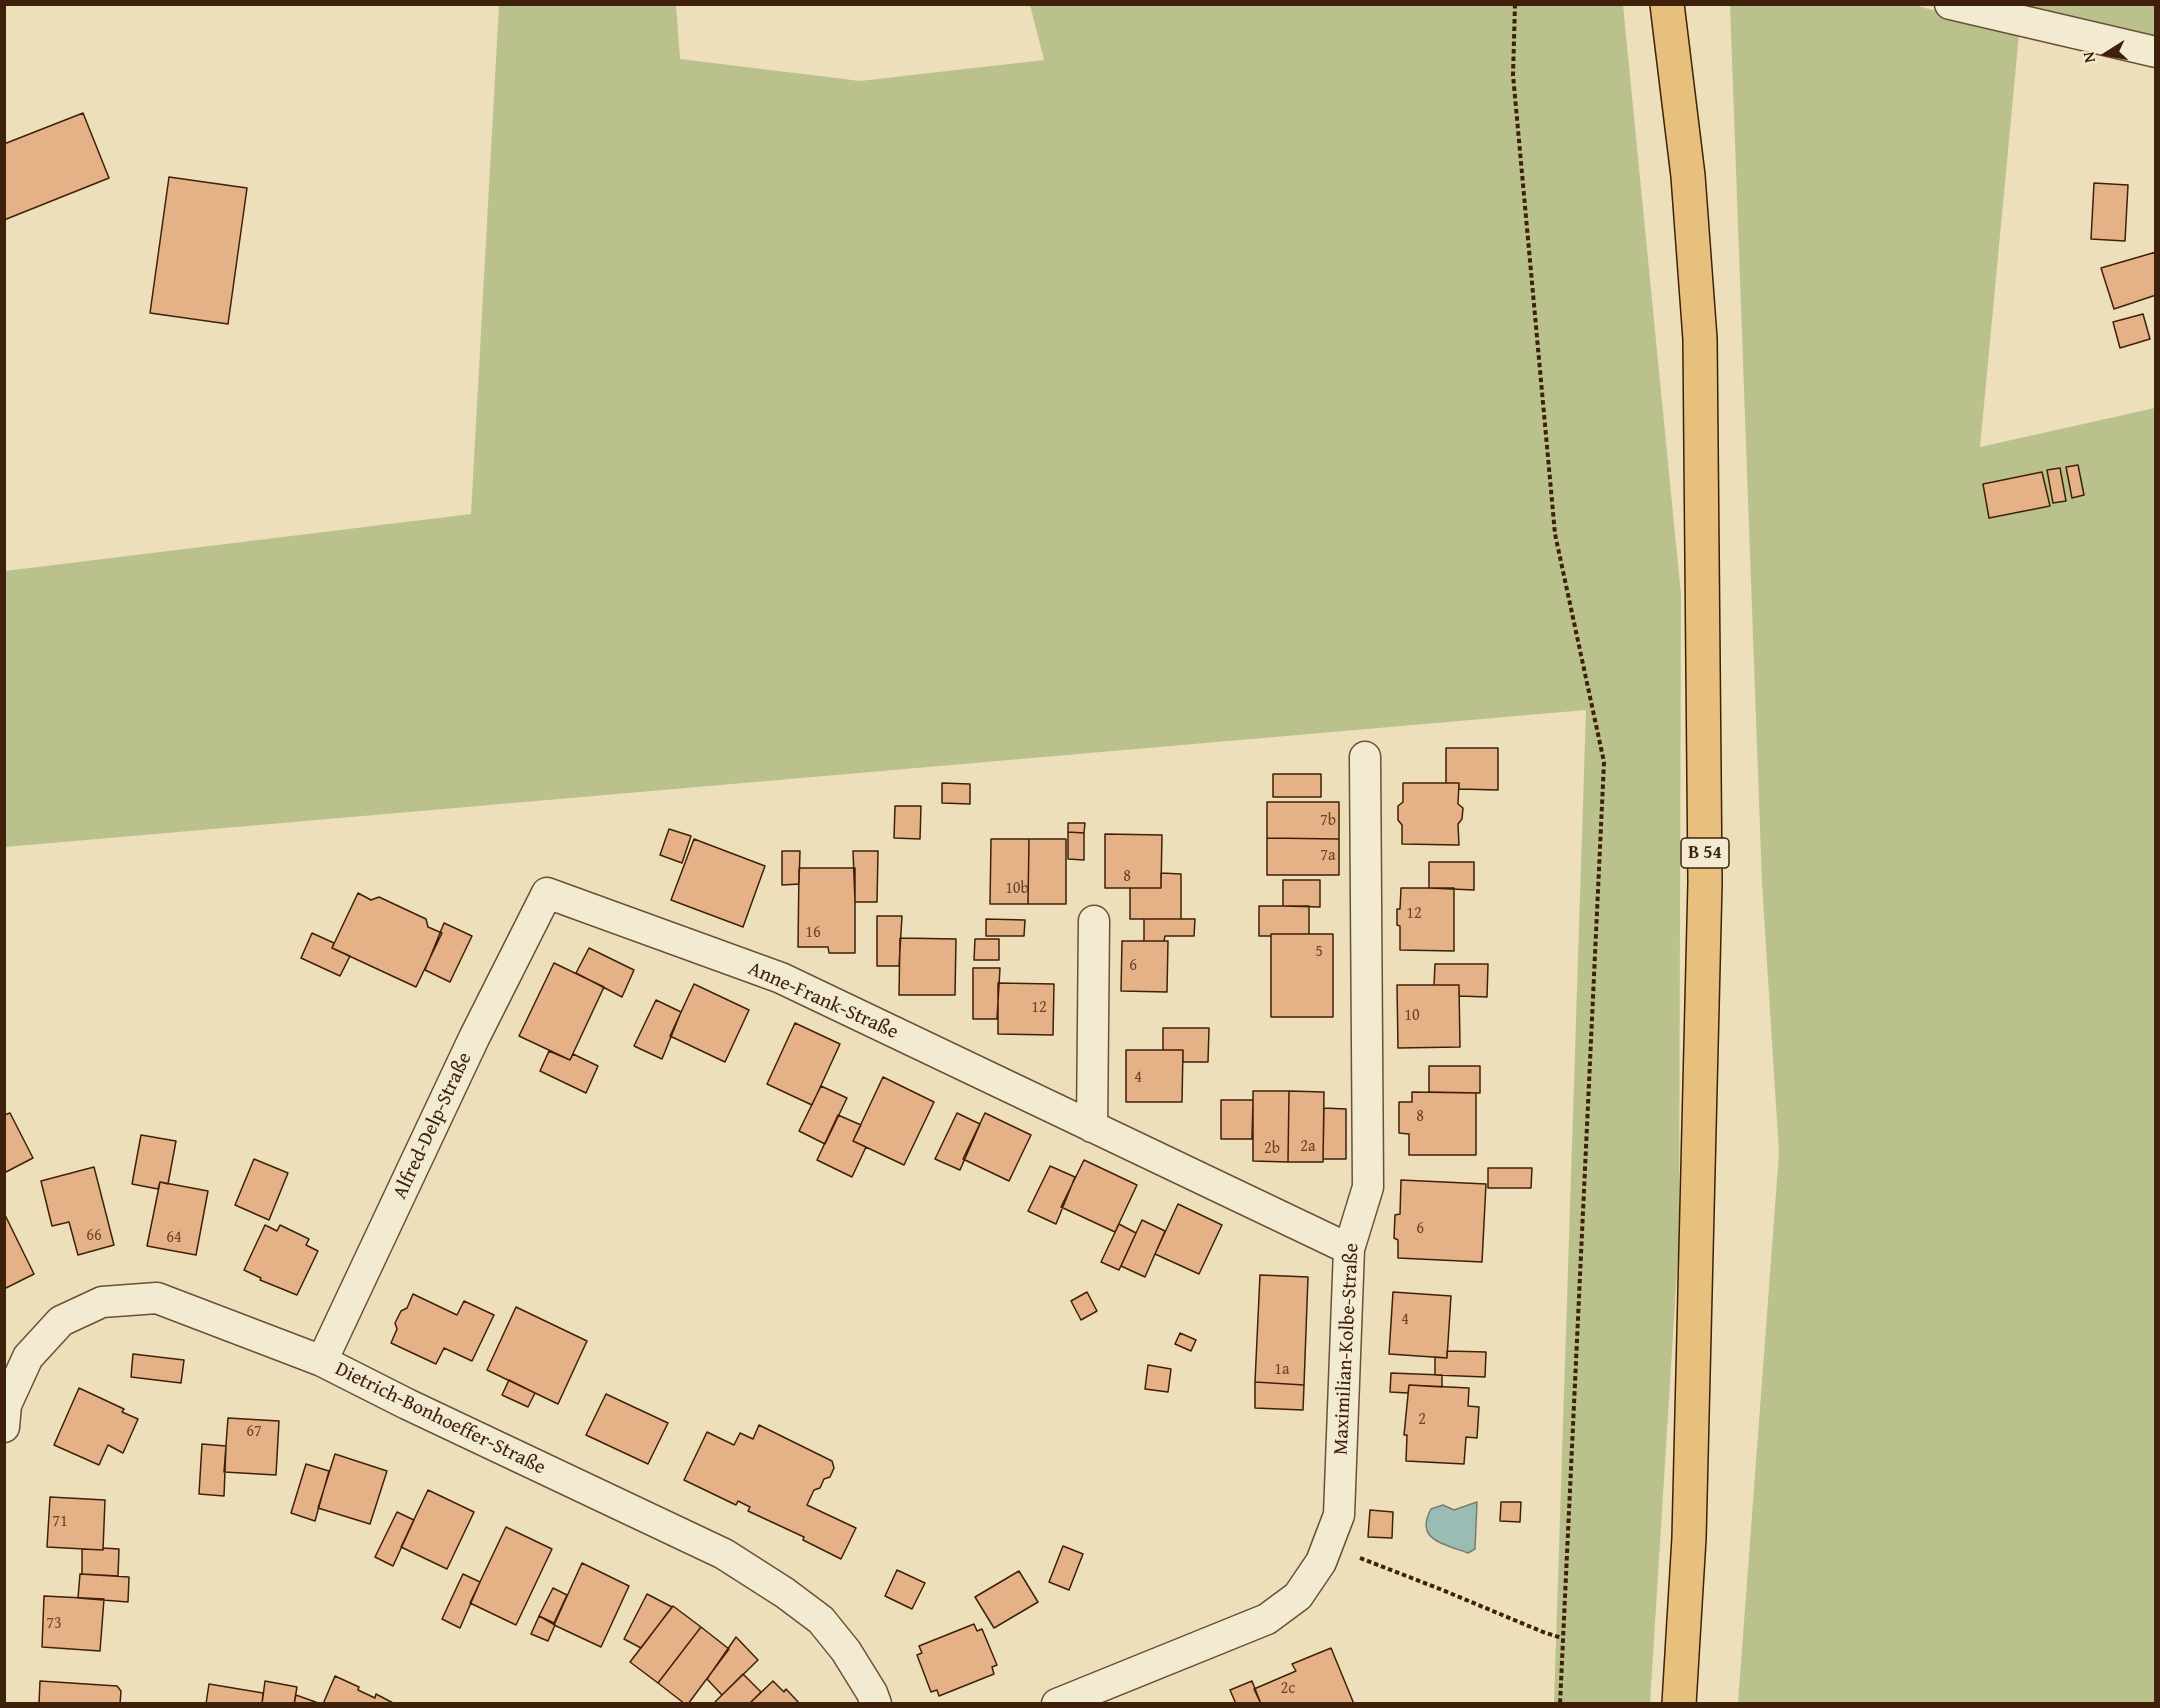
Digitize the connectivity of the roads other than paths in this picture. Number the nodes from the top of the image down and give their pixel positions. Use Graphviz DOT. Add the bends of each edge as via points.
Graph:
graph roads {
  1 [pos="1667,4"];
  2 [pos="1950,4"];
  3 [pos="2156,52"];
  4 [pos="1365,757"];
  5 [pos="548,893"];
  6 [pos="1094,921"];
  7 [pos="1092,1127"];
  8 [pos="1349,1249"];
  9 [pos="322,1361"];
  10 [pos="4,1427"];
  11 [pos="876,1704"];
  12 [pos="1057,1704"];
  13 [pos="1679,1704"];
  1 -- 13 [label="highway, B 54" via="1688,176 1700,339 1705,859 1689,1538"];
  2 -- 3 [label="street"];
  4 -- 8 [label="street, Maximilian-Kolbe-Straße" via="1368,1187"];
  5 -- 7 [label="street, Anne-Frank-Straße" via="781,978"];
  5 -- 9 [label="street, Alfred-Delp-Straße" via="474,1038"];
  6 -- 7 [label="street"];
  7 -- 8 [label="street, Anne-Frank-Straße"];
  8 -- 12 [label="street, Maximilian-Kolbe-Straße" via="1339,1515 1321,1562 1298,1596 1267,1619"];
  9 -- 10 [label="street, Dietrich-Bonhoeffer-Straße" via="157,1298 102,1302 61,1321 28,1357 6,1405"];
  9 -- 11 [label="street, Dietrich-Bonhoeffer-Straße" via="724,1554 820,1620 846,1652"];
}
